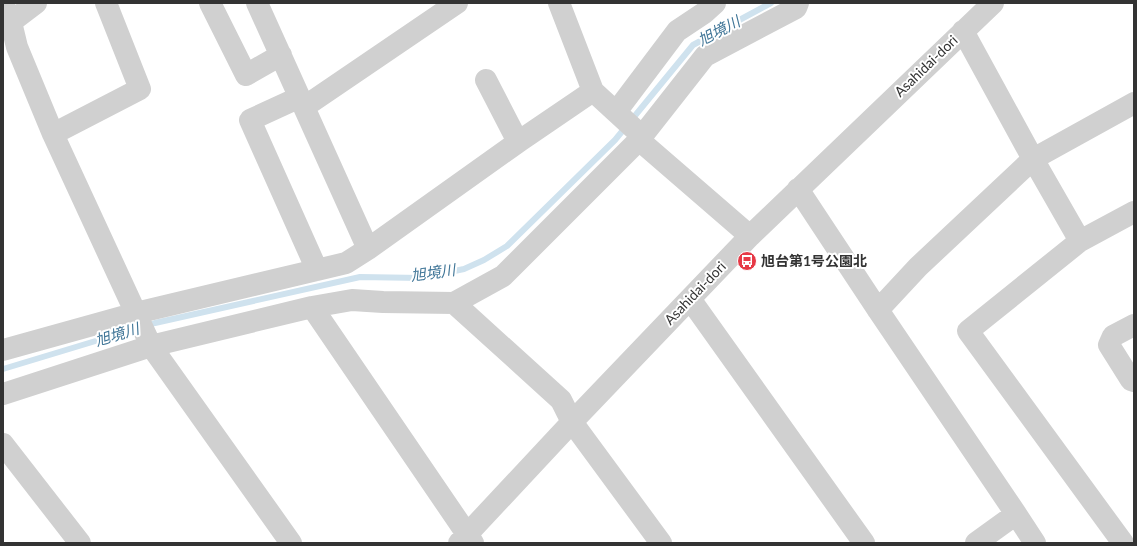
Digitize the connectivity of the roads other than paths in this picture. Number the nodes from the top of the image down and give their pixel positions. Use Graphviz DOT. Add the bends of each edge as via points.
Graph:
graph roads {
  1 [pos="36,3"];
  2 [pos="106,3"];
  3 [pos="210,3"];
  4 [pos="457,3"];
  5 [pos="559,3"];
  6 [pos="715,3"];
  7 [pos="798,3"];
  8 [pos="993,3"];
  9 [pos="265,6"];
  10 [pos="7,13"];
  11 [pos="963,31"];
  12 [pos="10,50"];
  13 [pos="281,55"];
  14 [pos="486,80"];
  15 [pos="593,91"];
  16 [pos="302,102"];
  17 [pos="1134,103"];
  18 [pos="619,115"];
  19 [pos="53,134"];
  20 [pos="640,136"];
  21 [pos="518,142"];
  22 [pos="1033,159"];
  23 [pos="798,189"];
  24 [pos="1134,212"];
  25 [pos="750,236"];
  26 [pos="1080,241"];
  27 [pos="368,249"];
  28 [pos="317,270"];
  29 [pos="690,299"];
  30 [pos="454,303"];
  31 [pos="312,307"];
  32 [pos="878,310"];
  33 [pos="137,316"];
  34 [pos="1134,325"];
  35 [pos="150,342"];
  36 [pos="3,350"];
  37 [pos="1134,381"];
  38 [pos="3,394"];
  39 [pos="572,422"];
  40 [pos="3,444"];
  41 [pos="1016,514"];
  42 [pos="466,540"];
  43 [pos="80,543"];
  44 [pos="291,543"];
  45 [pos="661,543"];
  46 [pos="864,543"];
  47 [pos="976,543"];
  48 [pos="1035,543"];
  49 [pos="1123,543"];
  1 -- 10 [label="street"];
  2 -- 19 [label="street" via="140,89"];
  3 -- 13 [label="street" via="246,75"];
  4 -- 16 [label="street"];
  5 -- 15 [label="street"];
  6 -- 18 [label="street" via="677,31"];
  7 -- 20 [label="street" via="796,8 705,56"];
  8 -- 11 [label="street, Asahidai-dori"];
  9 -- 13 [label="street"];
  10 -- 12 [label="street"];
  11 -- 22 [label="street"];
  11 -- 23 [label="street, Asahidai-dori"];
  12 -- 19 [label="street"];
  13 -- 16 [label="street"];
  14 -- 21 [label="street"];
  15 -- 18 [label="street"];
  15 -- 21 [label="street"];
  16 -- 27 [label="street"];
  16 -- 28 [label="street" via="250,120"];
  17 -- 22 [label="street"];
  18 -- 20 [label="street"];
  19 -- 33 [label="street"];
  20 -- 25 [label="street"];
  20 -- 30 [label="street" via="503,276"];
  21 -- 27 [label="street"];
  22 -- 26 [label="street"];
  22 -- 32 [label="street" via="918,267"];
  23 -- 25 [label="street, Asahidai-dori"];
  23 -- 32 [label="street"];
  24 -- 26 [label="street"];
  25 -- 29 [label="street, Asahidai-dori"];
  26 -- 49 [label="street" via="968,331"];
  27 -- 28 [label="street" via="346,263"];
  28 -- 33 [label="street"];
  29 -- 39 [label="street, Asahidai-dori"];
  29 -- 46 [label="street"];
  30 -- 31 [label="street" via="352,300"];
  30 -- 39 [label="street" via="561,400"];
  31 -- 35 [label="street"];
  31 -- 42 [label="street"];
  32 -- 41 [label="street"];
  33 -- 35 [label="street"];
  33 -- 36 [label="street"];
  34 -- 37 [label="street" via="1113,336 1110,345"];
  35 -- 38 [label="street"];
  35 -- 44 [label="street"];
  39 -- 42 [label="street, Asahidai-dori"];
  39 -- 45 [label="street"];
  40 -- 43 [label="street"];
  41 -- 47 [label="street"];
  41 -- 48 [label="street"];
}
